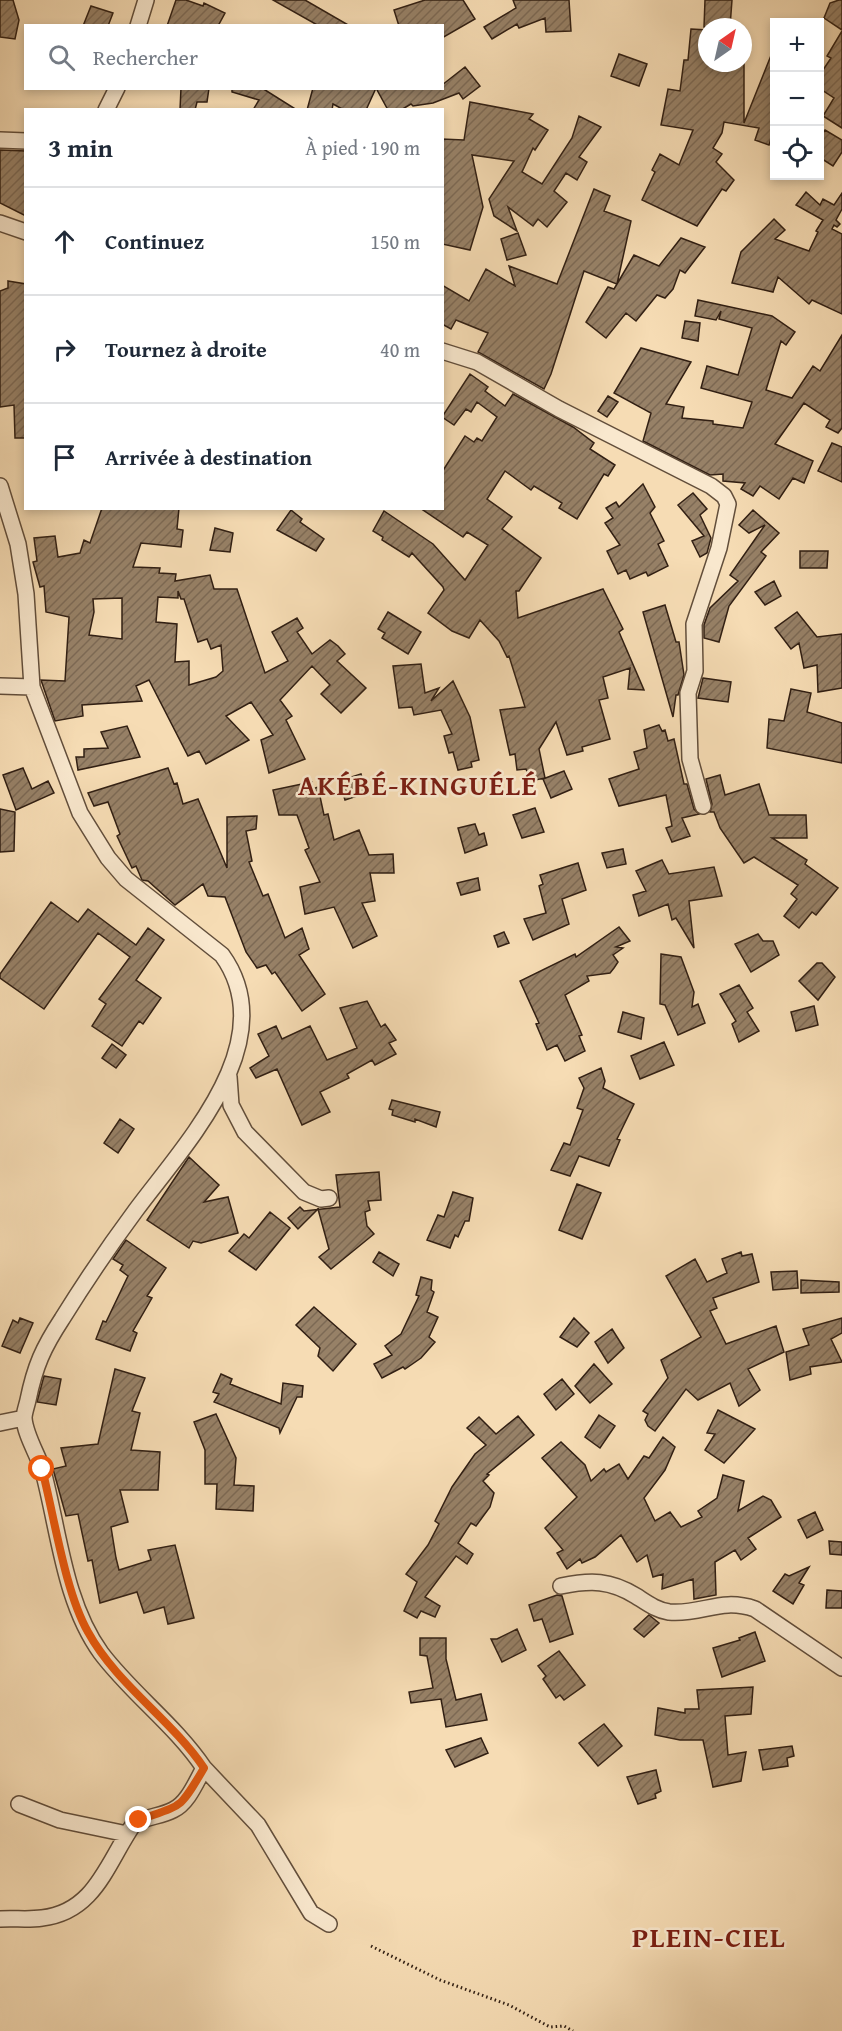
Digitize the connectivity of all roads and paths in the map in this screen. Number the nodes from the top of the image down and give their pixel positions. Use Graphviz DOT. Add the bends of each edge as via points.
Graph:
graph roads {
  1 [pos="146,0"];
  2 [pos="139,24"];
  3 [pos="116,90"];
  4 [pos="107,108"];
  5 [pos="0,140"];
  6 [pos="24,141"];
  7 [pos="0,223"];
  8 [pos="24,231"];
  9 [pos="444,352"];
  10 [pos="0,486"];
  11 [pos="0,686"];
  12 [pos="32,687"];
  13 [pos="703,806"];
  14 [pos="229,1077"];
  15 [pos="329,1198"];
  16 [pos="24,1418"];
  17 [pos="0,1423"];
  18 [pos="561,1586"];
  19 [pos="842,1668"];
  20 [pos="204,1768"];
  21 [pos="19,1804"];
  22 [pos="127,1834"];
  23 [pos="0,1919"];
  24 [pos="329,1924"];
  25 [pos="371,1946"];
  26 [pos="573,2031"];
  1 -- 2 [label="street"];
  3 -- 4 [label="street"];
  5 -- 6 [label="street"];
  7 -- 8 [label="street"];
  9 -- 13 [label="street" via="477,362 724,496 728,504 720,548 694,624 695,671 688,693 690,759"];
  10 -- 12 [label="street" via="21,564"];
  11 -- 12 [label="street"];
  12 -- 14 [label="street" via="80,813 108,858 126,879 208,942 230,966 239,992 241,1020"];
  14 -- 15 [label="street" via="231,1105 245,1131 304,1192"];
  14 -- 16 [label="street" via="51,1336 35,1366"];
  16 -- 17 [label="street"];
  16 -- 20 [label="street" via="87,1632 123,1679"];
  18 -- 19 [label="street" via="591,1580 606,1582 658,1610 671,1612 739,1603 764,1614"];
  20 -- 22 [label="street" via="174,1810 139,1820"];
  20 -- 24 [label="street" via="258,1825 311,1913"];
  21 -- 22 [label="street" via="60,1820"];
  22 -- 23 [label="street" via="94,1889 76,1908 42,1918"];
  25 -- 26 [label="path" via="440,1980 509,2005 550,2026"];
}
